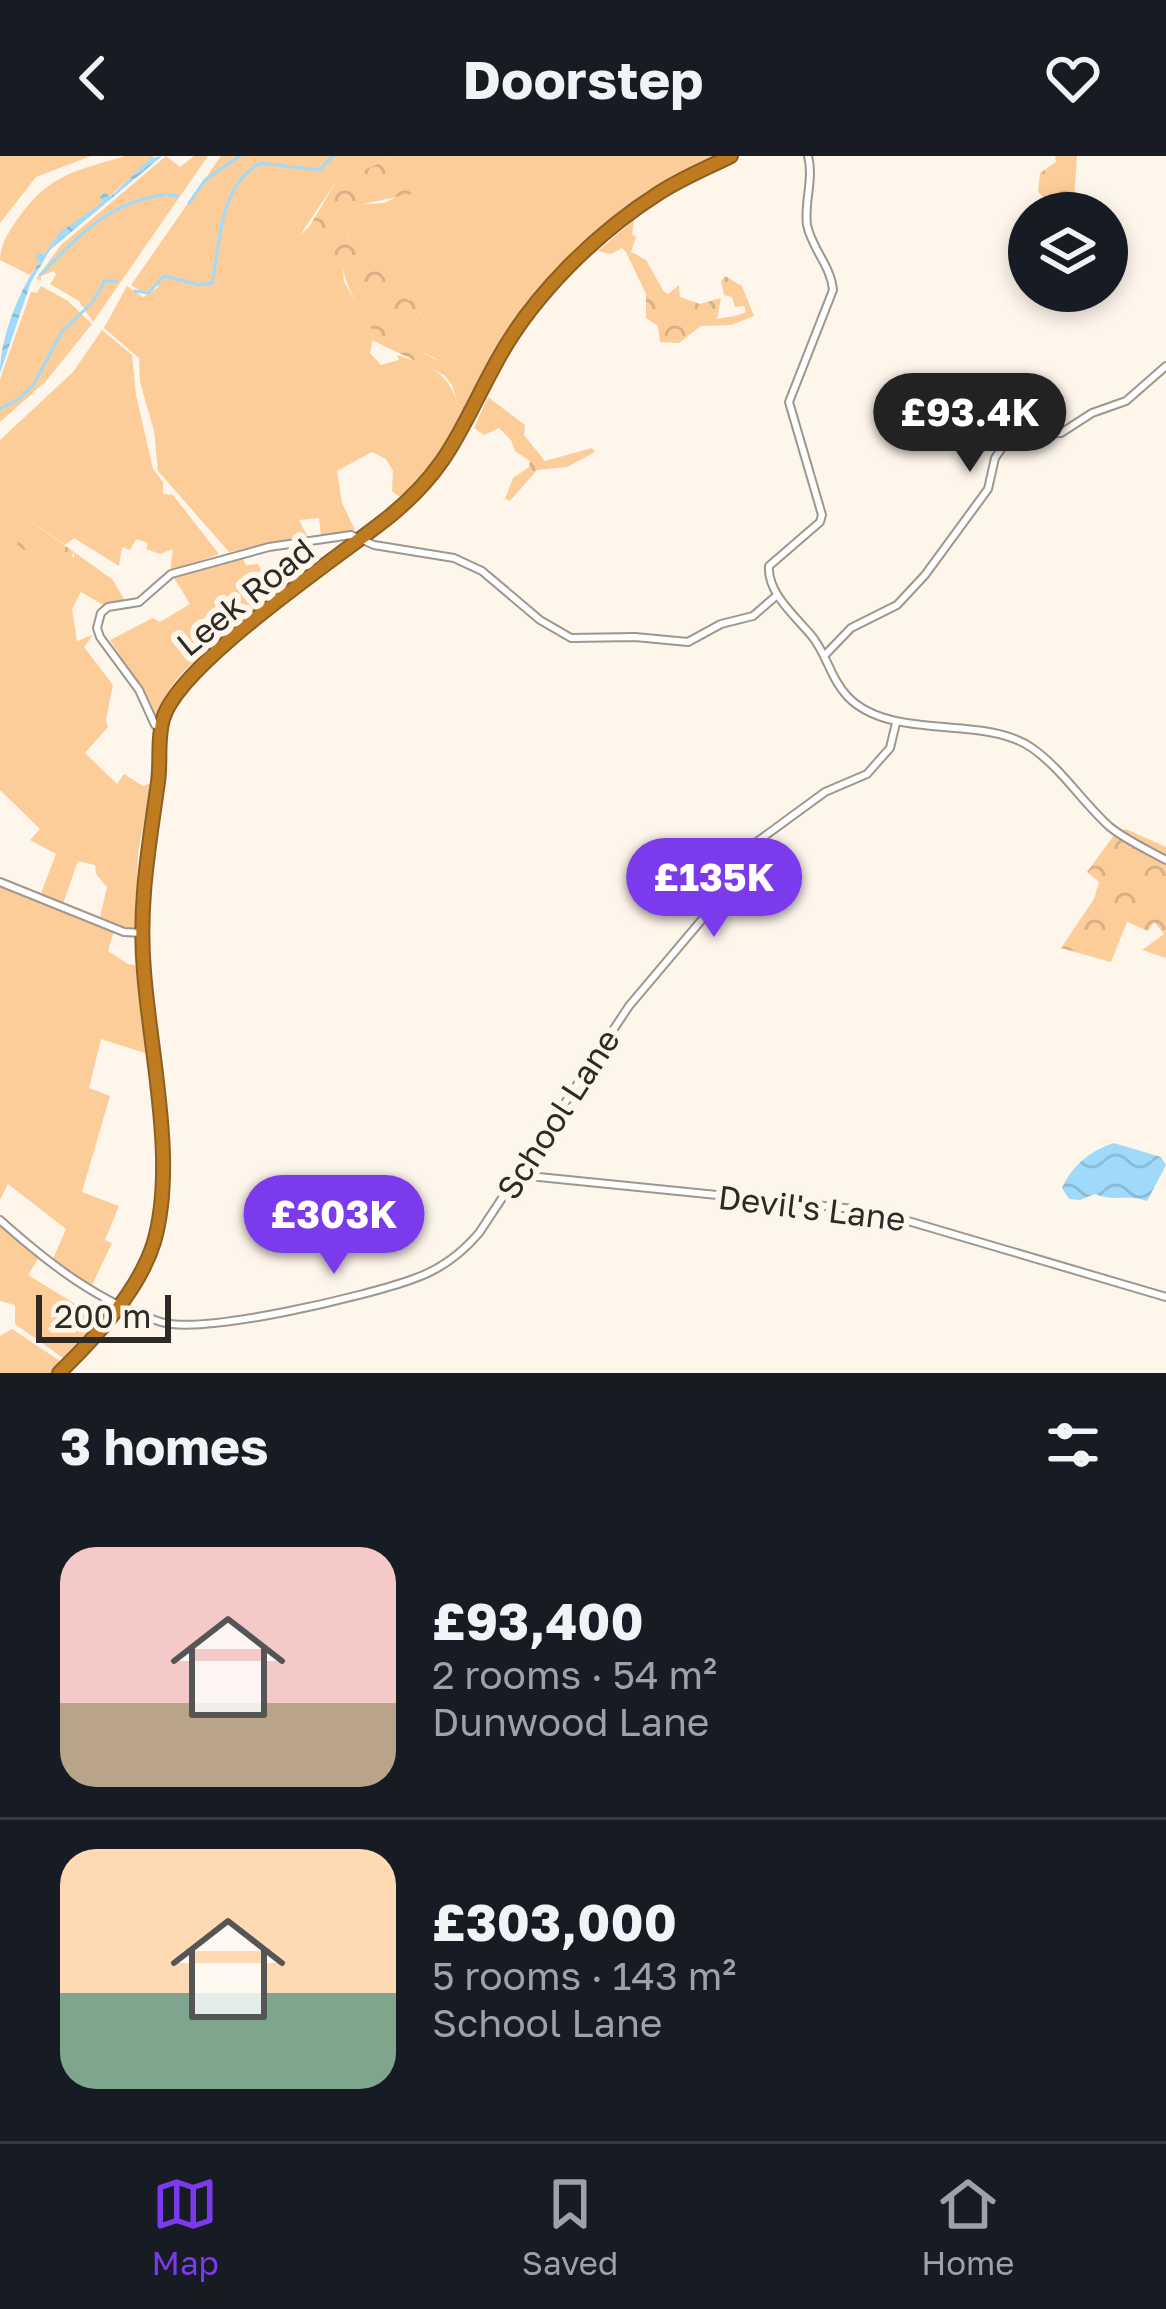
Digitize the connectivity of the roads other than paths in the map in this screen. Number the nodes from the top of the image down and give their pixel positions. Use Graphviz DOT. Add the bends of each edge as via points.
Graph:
graph roads {
  1 [pos="731,156"];
  2 [pos="808,156"];
  3 [pos="1166,366"];
  4 [pos="361,539"];
  5 [pos="777,595"];
  6 [pos="825,655"];
  7 [pos="896,723"];
  8 [pos="160,728"];
  9 [pos="1166,860"];
  10 [pos="0,882"];
  11 [pos="142,933"];
  12 [pos="519,1175"];
  13 [pos="0,1220"];
  14 [pos="1166,1297"];
  15 [pos="118,1305"];
  16 [pos="59,1373"];
  1 -- 4 [label="highway, Leek Road" via="655,195 561,277 508,344 446,459"];
  2 -- 5 [label="street" via="806,221 833,290 789,402 822,515 769,566"];
  3 -- 6 [label="street" via="1126,401 1061,433 1011,435 988,489 925,575"];
  4 -- 5 [label="street" via="482,571 571,638 688,642 753,616"];
  4 -- 8 [label="highway, Leek Road" via="195,670"];
  4 -- 8 [label="street" via="222,557 101,613 100,637"];
  5 -- 6 [label="street"];
  6 -- 7 [label="street" via="851,700"];
  7 -- 9 [label="street" via="1030,746 1113,830"];
  7 -- 12 [label="street, School Lane" via="890,748 867,774 825,792 758,841 629,1006"];
  8 -- 11 [label="highway, Leek Road"];
  10 -- 11 [label="street"];
  11 -- 15 [label="highway, Leek Road" via="159,1207 148,1256"];
  12 -- 14 [label="street, Devil's Lane" via="874,1211"];
  12 -- 15 [label="street, School Lane" via="463,1252 413,1279 196,1324 161,1322"];
  13 -- 15 [label="street, School Lane"];
  15 -- 16 [label="highway, Leek Road"];
}
